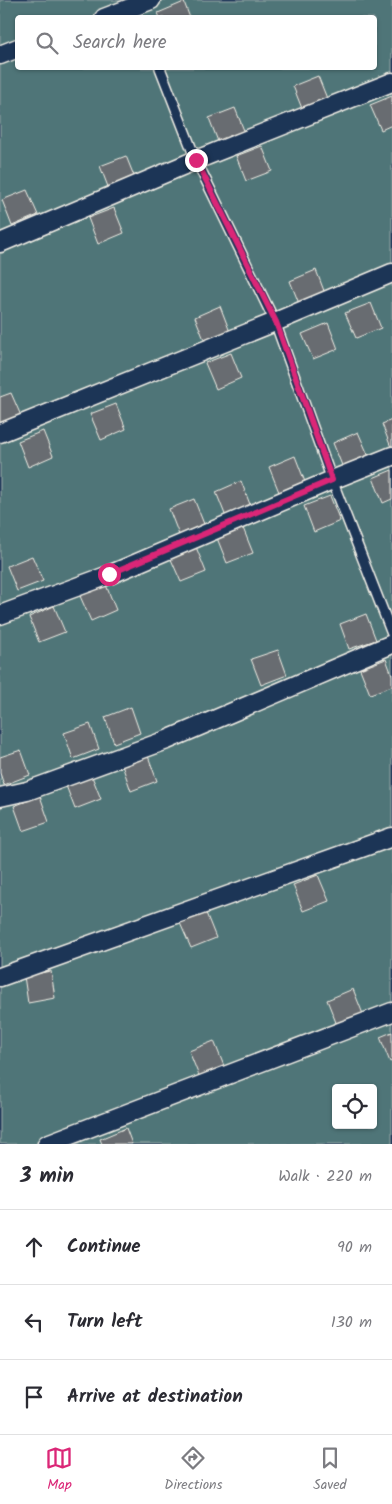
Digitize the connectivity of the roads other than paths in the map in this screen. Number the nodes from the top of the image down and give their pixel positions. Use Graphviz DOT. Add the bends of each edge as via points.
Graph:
graph roads {
  1 [pos="142,6"];
  2 [pos="114,15"];
  3 [pos="15,49"];
  4 [pos="0,55"];
  5 [pos="161,70"];
  6 [pos="392,82"];
  7 [pos="196,160"];
  8 [pos="0,243"];
  9 [pos="392,273"];
  10 [pos="276,322"];
  11 [pos="0,433"];
  12 [pos="392,456"];
  13 [pos="332,480"];
  14 [pos="0,616"];
  15 [pos="392,634"];
  16 [pos="392,644"];
  17 [pos="0,797"];
  18 [pos="392,837"];
  19 [pos="0,977"];
  20 [pos="392,1012"];
  21 [pos="47,1144"];
  1 -- 2 [label="street"];
  3 -- 4 [label="street"];
  5 -- 7 [label="lane"];
  6 -- 7 [label="street"];
  7 -- 8 [label="street"];
  7 -- 10 [label="lane"];
  9 -- 10 [label="street"];
  10 -- 11 [label="street"];
  10 -- 13 [label="lane"];
  12 -- 13 [label="street"];
  13 -- 14 [label="street"];
  13 -- 15 [label="lane"];
  16 -- 17 [label="street" via="167,740 26,791"];
  18 -- 19 [label="street"];
  20 -- 21 [label="street"];
}
